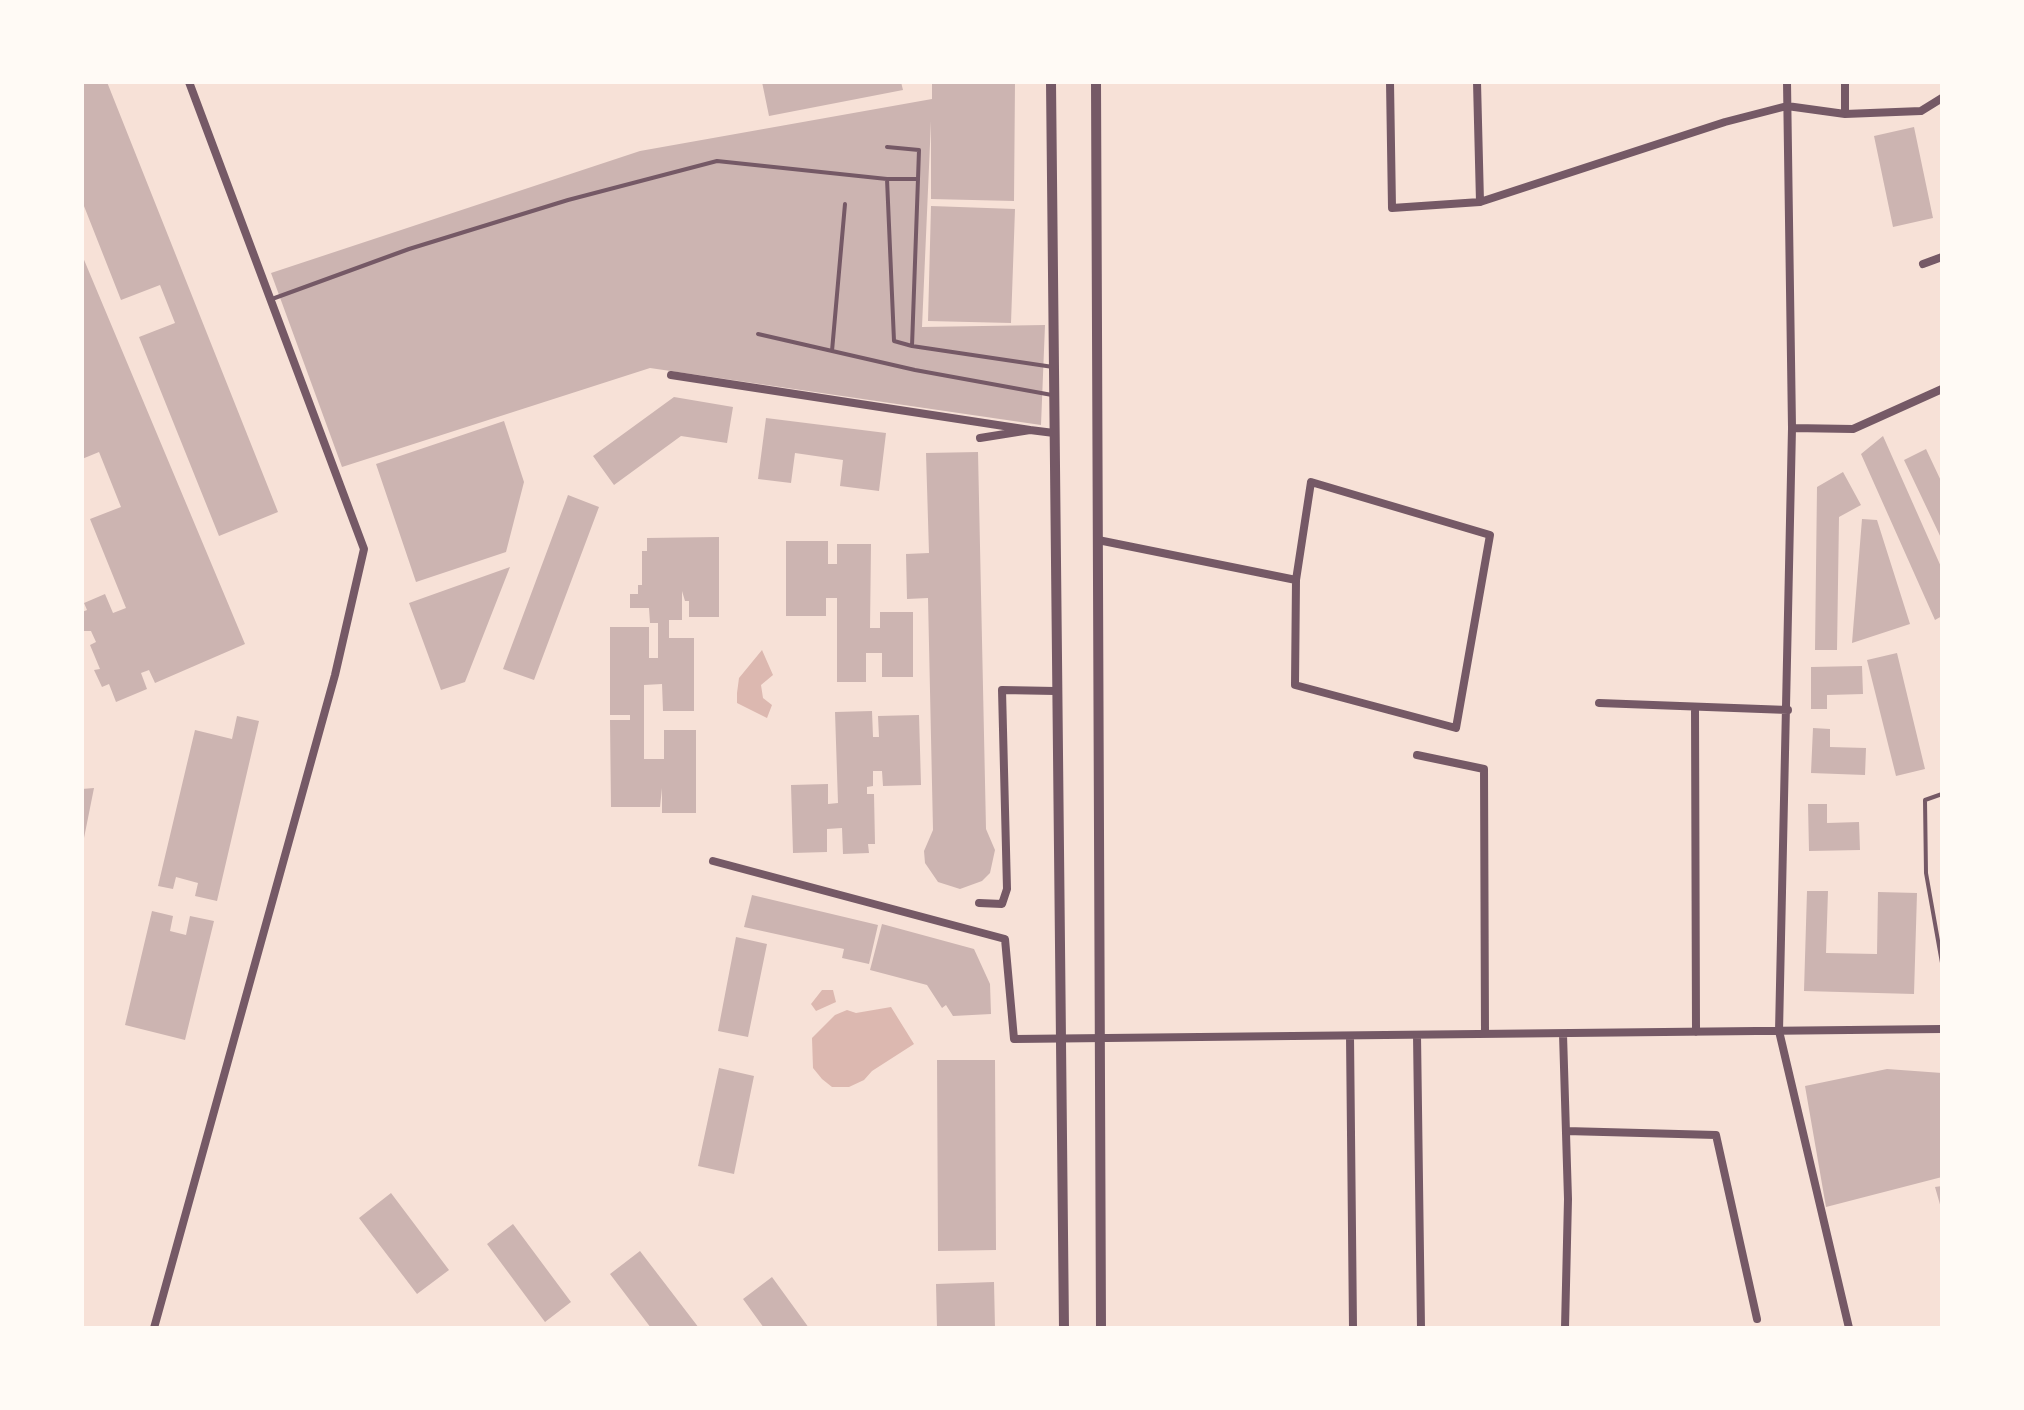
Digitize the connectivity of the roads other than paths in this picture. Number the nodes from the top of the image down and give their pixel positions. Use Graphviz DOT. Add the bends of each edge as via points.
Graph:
graph roads {
  1 [pos="189,82"];
  2 [pos="1051,82"];
  3 [pos="1096,82"];
  4 [pos="1390,82"];
  5 [pos="1477,82"];
  6 [pos="1787,82"];
  7 [pos="1845,82"];
  8 [pos="1942,98"];
  9 [pos="1787,106"];
  10 [pos="1845,114"];
  11 [pos="887,147"];
  12 [pos="887,179"];
  13 [pos="918,179"];
  14 [pos="1480,202"];
  15 [pos="845,204"];
  16 [pos="1942,257"];
  17 [pos="1923,264"];
  18 [pos="270,300"];
  19 [pos="758,334"];
  20 [pos="912,346"];
  21 [pos="832,351"];
  22 [pos="1055,368"];
  23 [pos="671,375"];
  24 [pos="1942,389"];
  25 [pos="1055,395"];
  26 [pos="1792,428"];
  27 [pos="1030,430"];
  28 [pos="1054,433"];
  29 [pos="980,438"];
  30 [pos="1098,540"];
  31 [pos="1296,580"];
  32 [pos="1055,691"];
  33 [pos="1599,703"];
  34 [pos="1695,707"];
  35 [pos="1788,710"];
  36 [pos="1417,755"];
  37 [pos="1942,794"];
  38 [pos="713,861"];
  39 [pos="979,903"];
  40 [pos="1942,963"];
  41 [pos="1942,1029"];
  42 [pos="1779,1031"];
  43 [pos="1696,1032"];
  44 [pos="1485,1034"];
  45 [pos="1563,1034"];
  46 [pos="1417,1035"];
  47 [pos="1350,1036"];
  48 [pos="1102,1038"];
  49 [pos="1062,1039"];
  50 [pos="1566,1131"];
  51 [pos="1757,1319"];
  52 [pos="154,1328"];
  53 [pos="1064,1328"];
  54 [pos="1101,1328"];
  55 [pos="1353,1328"];
  56 [pos="1421,1328"];
  57 [pos="1565,1328"];
  58 [pos="1849,1328"];
  1 -- 18 [label="street"];
  2 -- 22 [label="street"];
  3 -- 30 [label="street"];
  4 -- 14 [label="street" via="1392,208"];
  5 -- 14 [label="street"];
  6 -- 9 [label="street"];
  7 -- 10 [label="street"];
  8 -- 10 [label="street" via="1921,111"];
  9 -- 10 [label="street"];
  9 -- 14 [label="street"];
  9 -- 26 [label="street"];
  11 -- 13 [label="lane" via="919,150"];
  12 -- 13 [label="lane"];
  12 -- 18 [label="lane" via="717,161 409,249"];
  12 -- 20 [label="lane" via="894,341"];
  13 -- 20 [label="lane"];
  15 -- 21 [label="lane"];
  16 -- 17 [label="street"];
  18 -- 52 [label="street" via="364,549 335,675"];
  19 -- 21 [label="lane"];
  20 -- 22 [label="lane"];
  21 -- 25 [label="lane"];
  22 -- 25 [label="street"];
  23 -- 27 [label="street"];
  24 -- 26 [label="street" via="1853,429"];
  25 -- 28 [label="street"];
  26 -- 35 [label="street"];
  27 -- 28 [label="street"];
  27 -- 29 [label="street"];
  28 -- 32 [label="street"];
  30 -- 31 [label="street"];
  30 -- 48 [label="street"];
  31 -- 31 [label="street" via="1295,685 1456,728 1490,535 1311,482"];
  32 -- 39 [label="street" via="1002,690 1007,889 1002,904"];
  32 -- 49 [label="street"];
  33 -- 34 [label="street"];
  34 -- 35 [label="street"];
  34 -- 43 [label="street"];
  35 -- 42 [label="street"];
  36 -- 44 [label="street" via="1484,769"];
  37 -- 40 [label="lane" via="1925,800 1926,873"];
  38 -- 49 [label="street" via="1005,939 1014,1039"];
  41 -- 42 [label="street"];
  42 -- 43 [label="street"];
  42 -- 58 [label="street"];
  43 -- 45 [label="street"];
  44 -- 45 [label="street"];
  44 -- 46 [label="street"];
  45 -- 50 [label="street"];
  46 -- 47 [label="street"];
  46 -- 56 [label="street"];
  47 -- 48 [label="street"];
  47 -- 55 [label="street"];
  48 -- 49 [label="street"];
  48 -- 54 [label="street"];
  49 -- 53 [label="street"];
  50 -- 51 [label="street" via="1716,1135"];
  50 -- 57 [label="street"];
}
